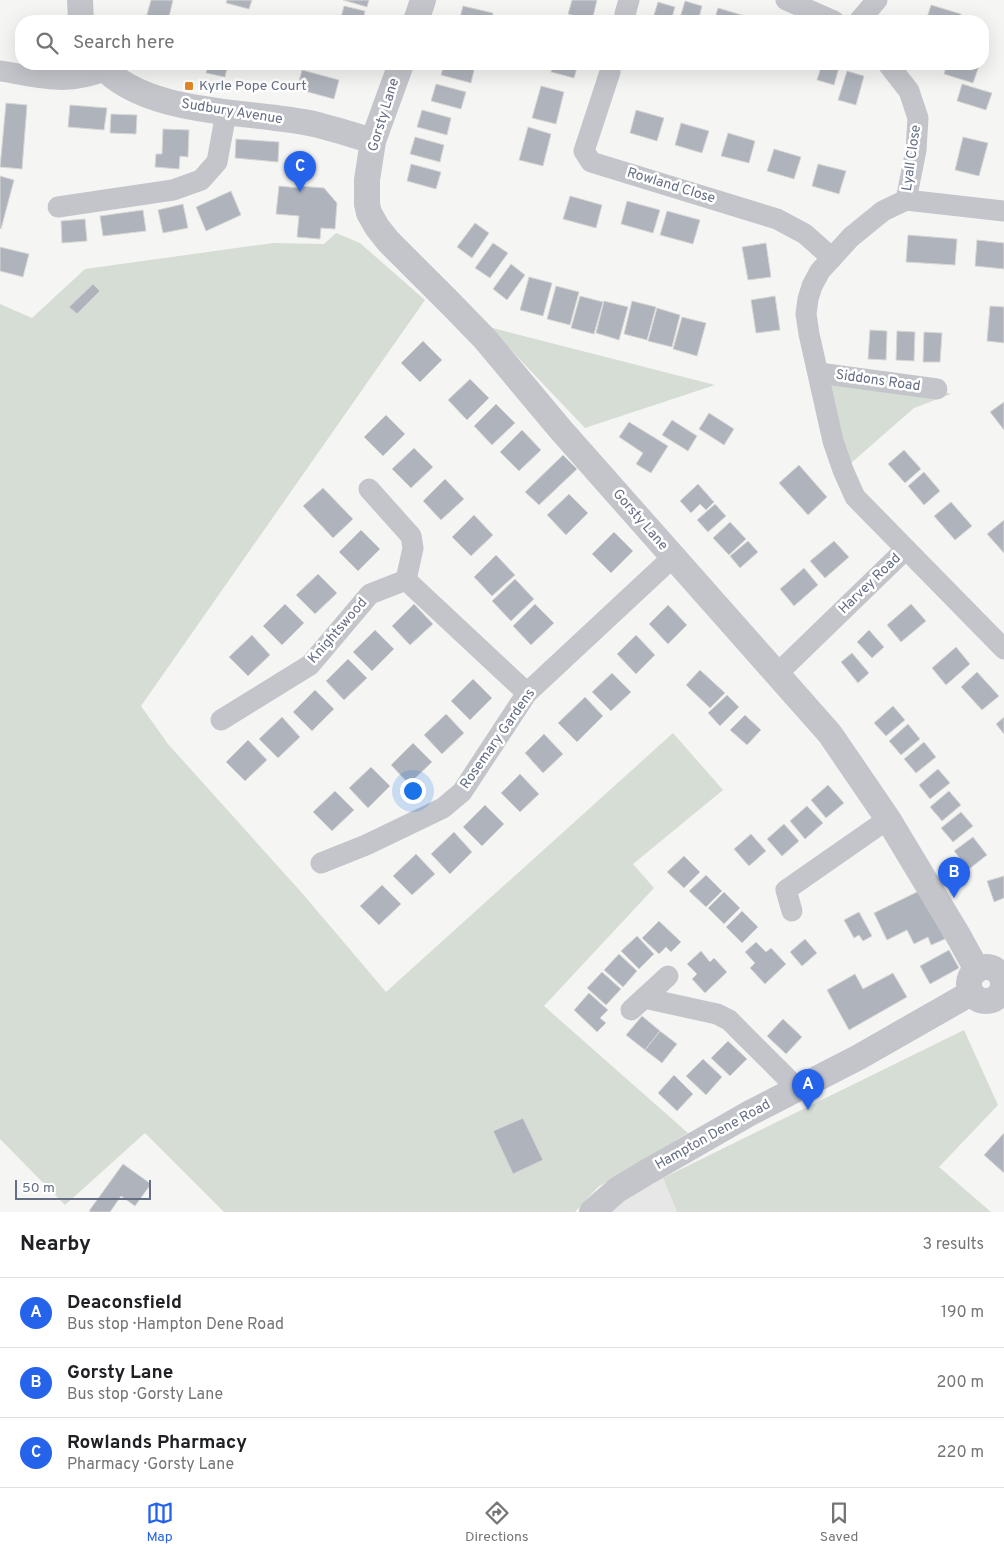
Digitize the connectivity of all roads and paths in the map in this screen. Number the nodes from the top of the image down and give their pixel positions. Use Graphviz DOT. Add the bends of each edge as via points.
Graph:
graph roads {
  1 [pos="80,0"];
  2 [pos="423,0"];
  3 [pos="786,0"];
  4 [pos="877,0"];
  5 [pos="81,15"];
  6 [pos="418,15"];
  7 [pos="820,15"];
  8 [pos="864,15"];
  9 [pos="99,70"];
  10 [pos="107,70"];
  11 [pos="399,70"];
  12 [pos="893,70"];
  13 [pos="9,72"];
  14 [pos="610,72"];
  15 [pos="226,113"];
  16 [pos="373,141"];
  17 [pos="906,200"];
  18 [pos="58,207"];
  19 [pos="1004,211"];
  20 [pos="832,258"];
  21 [pos="819,373"];
  22 [pos="937,389"];
  23 [pos="369,488"];
  24 [pos="906,549"];
  25 [pos="673,557"];
  26 [pos="406,580"];
  27 [pos="1004,649"];
  28 [pos="776,674"];
  29 [pos="527,693"];
  30 [pos="222,720"];
  31 [pos="888,819"];
  32 [pos="321,863"];
  33 [pos="792,911"];
  34 [pos="668,976"];
  35 [pos="992,988"];
  36 [pos="798,1089"];
  37 [pos="592,1212"];
  1 -- 5 [label="street"];
  2 -- 6 [label="street"];
  3 -- 7 [label="street"];
  4 -- 8 [label="street"];
  9 -- 13 [label="street" via="90,77 57,80"];
  10 -- 15 [label="street, Sudbury Avenue" via="147,94 182,105"];
  11 -- 16 [label="street, Gorsty Lane"];
  12 -- 17 [label="street, Lyall Close" via="909,91 918,118 916,150"];
  14 -- 20 [label="street, Rowland Close" via="584,151 591,162 777,219 805,234"];
  15 -- 16 [label="street, Sudbury Avenue" via="314,124"];
  15 -- 18 [label="street" via="217,162 202,180 174,190"];
  16 -- 25 [label="street, Gorsty Lane" via="367,204 377,227 484,338"];
  17 -- 19 [label="street"];
  17 -- 20 [label="street, Siddons Road" via="883,211 851,237"];
  20 -- 21 [label="street, Siddons Road" via="812,286 806,314"];
  21 -- 22 [label="street, Siddons Road"];
  21 -- 24 [label="street, Siddons Road" via="833,441 855,496"];
  23 -- 26 [label="street" via="410,536 413,548"];
  24 -- 27 [label="street, Harvey Road"];
  24 -- 28 [label="street, Harvey Road"];
  25 -- 28 [label="street, Gorsty Lane"];
  25 -- 29 [label="street, Rosemary Gardens"];
  26 -- 29 [label="street"];
  26 -- 30 [label="street, Knightswood" via="370,594 310,665"];
  28 -- 31 [label="street, Gorsty Lane" via="830,734"];
  29 -- 32 [label="street, Rosemary Gardens" via="462,792 443,808"];
  31 -- 33 [label="street" via="786,890"];
  31 -- 35 [label="street, Gorsty Lane"];
  34 -- 36 [label="street" via="638,1004 717,1014 729,1020"];
  35 -- 36 [label="street, Hampton Dene Road"];
  36 -- 37 [label="street, Hampton Dene Road" via="647,1172 617,1190"];
}
